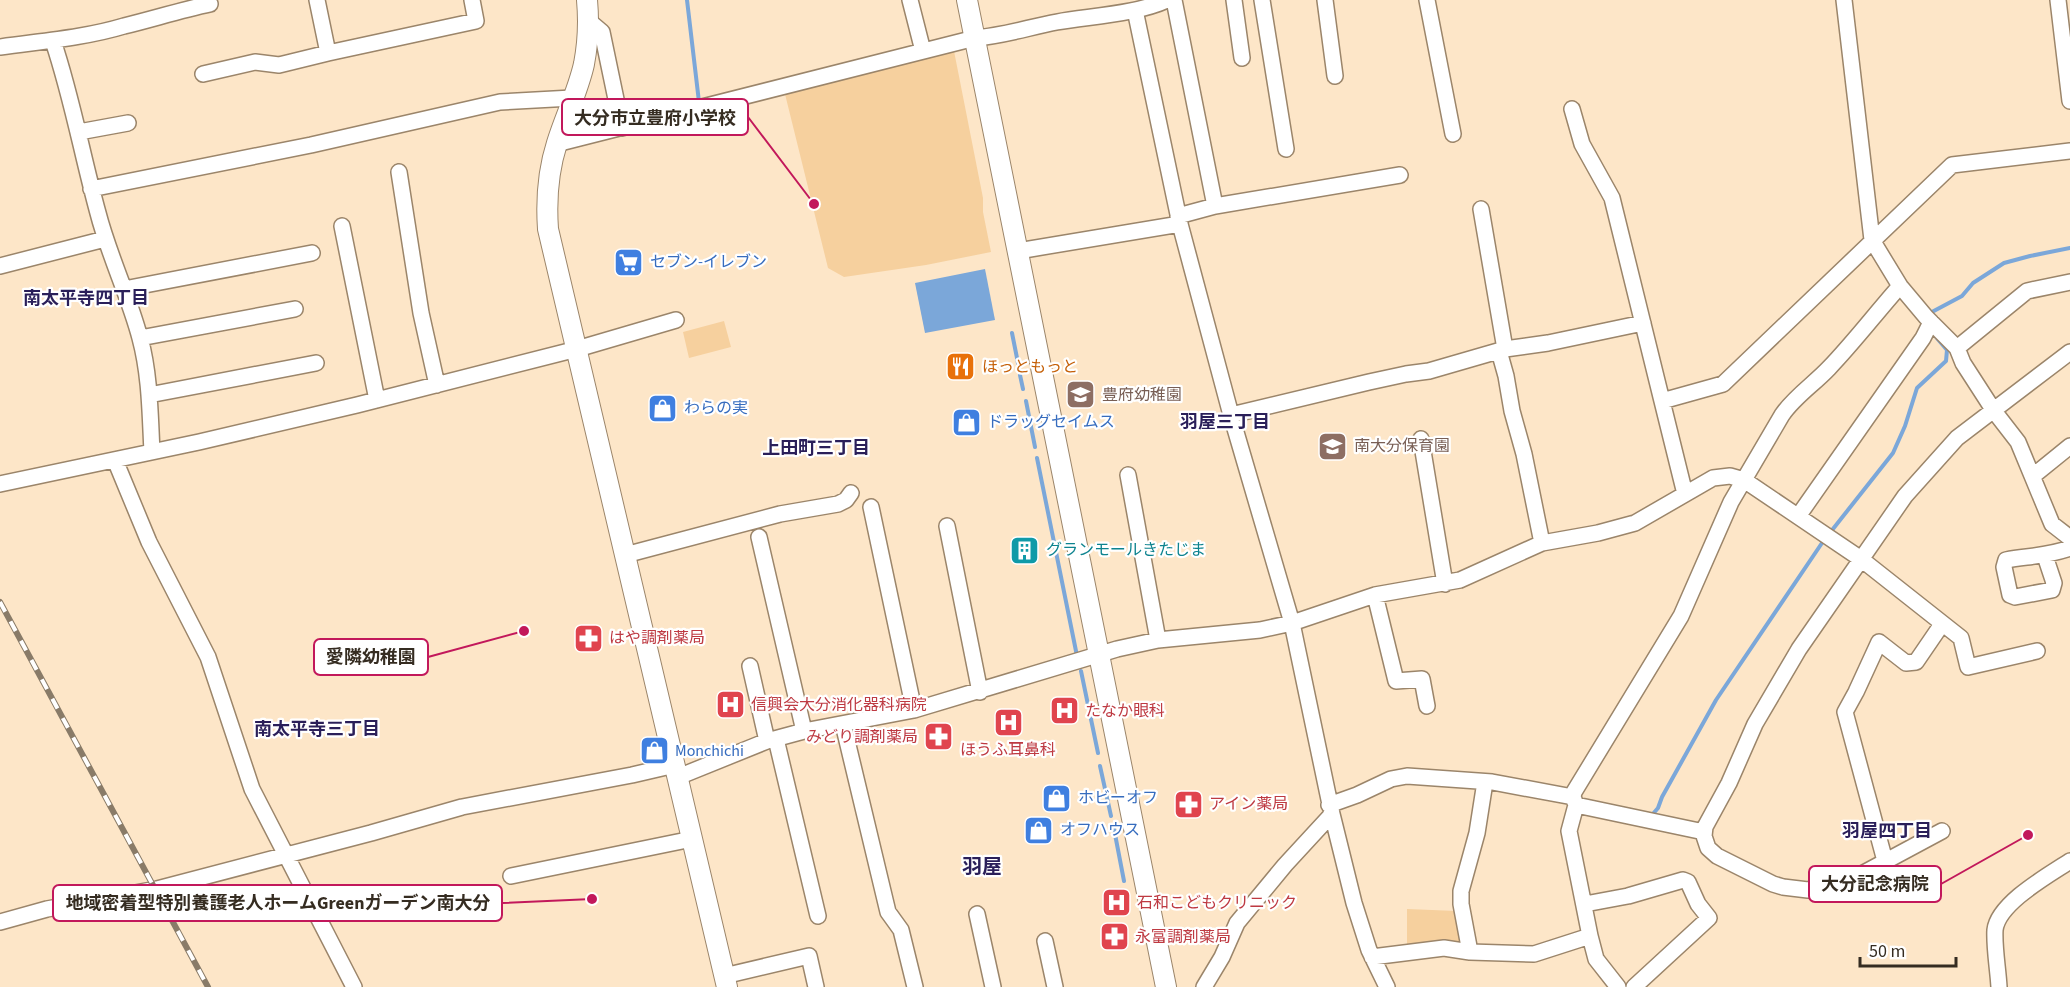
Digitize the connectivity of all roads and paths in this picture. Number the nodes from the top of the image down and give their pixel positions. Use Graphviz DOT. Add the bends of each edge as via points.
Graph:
graph roads {
  1 [pos="317,0"];
  2 [pos="472,0"];
  3 [pos="587,0"];
  4 [pos="910,0"];
  5 [pos="967,0"];
  6 [pos="1167,0"];
  7 [pos="1174,0"];
  8 [pos="1234,0"];
  9 [pos="1262,0"];
  10 [pos="1325,0"];
  11 [pos="1427,0"];
  12 [pos="1844,0"];
  13 [pos="2058,0"];
  14 [pos="210,4"];
  15 [pos="1144,5"];
  16 [pos="588,21"];
  17 [pos="975,38"];
  18 [pos="53,41"];
  19 [pos="0,47"];
  20 [pos="923,51"];
  21 [pos="328,53"];
  22 [pos="1242,58"];
  23 [pos="203,74"];
  24 [pos="1335,76"];
  25 [pos="572,98"];
  26 [pos="2070,101"];
  27 [pos="1572,109"];
  28 [pos="128,123"];
  29 [pos="622,128"];
  30 [pos="79,132"];
  31 [pos="1453,134"];
  32 [pos="556,144"];
  33 [pos="1286,149"];
  34 [pos="2070,151"];
  35 [pos="399,172"];
  36 [pos="1400,175"];
  37 [pos="91,189"];
  38 [pos="1215,206"];
  39 [pos="1481,209"];
  40 [pos="1179,220"];
  41 [pos="342,226"];
  42 [pos="105,239"];
  43 [pos="1872,240"];
  44 [pos="1018,251"];
  45 [pos="312,253"];
  46 [pos="0,266"];
  47 [pos="2070,282"];
  48 [pos="1900,286"];
  49 [pos="124,289"];
  50 [pos="295,309"];
  51 [pos="676,320"];
  52 [pos="1931,322"];
  53 [pos="1643,323"];
  54 [pos="140,338"];
  55 [pos="1957,348"];
  56 [pos="577,349"];
  57 [pos="1502,350"];
  58 [pos="2070,352"];
  59 [pos="316,363"];
  60 [pos="436,385"];
  61 [pos="149,395"];
  62 [pos="378,400"];
  63 [pos="1662,401"];
  64 [pos="1994,411"];
  65 [pos="1232,415"];
  66 [pos="1421,439"];
  67 [pos="2070,446"];
  68 [pos="152,452"];
  69 [pos="115,460"];
  70 [pos="1128,475"];
  71 [pos="2033,476"];
  72 [pos="1744,480"];
  73 [pos="0,484"];
  74 [pos="851,493"];
  75 [pos="1685,494"];
  76 [pos="872,507"];
  77 [pos="1799,515"];
  78 [pos="947,526"];
  79 [pos="759,537"];
  80 [pos="2070,539"];
  81 [pos="1542,543"];
  82 [pos="625,555"];
  83 [pos="2045,556"];
  84 [pos="1861,559"];
  85 [pos="1445,584"];
  86 [pos="1375,595"];
  87 [pos="1292,623"];
  88 [pos="1942,624"];
  89 [pos="1158,640"];
  90 [pos="2037,651"];
  91 [pos="1099,655"];
  92 [pos="750,666"];
  93 [pos="980,692"];
  94 [pos="1427,706"];
  95 [pos="914,710"];
  96 [pos="843,724"];
  97 [pos="804,731"];
  98 [pos="771,740"];
  99 [pos="676,771"];
  100 [pos="1485,782"];
  101 [pos="1575,801"];
  102 [pos="1330,810"];
  103 [pos="1942,831"];
  104 [pos="1704,832"];
  105 [pos="692,839"];
  106 [pos="288,856"];
  107 [pos="1885,861"];
  108 [pos="2070,861"];
  109 [pos="511,876"];
  110 [pos="1585,904"];
  111 [pos="977,914"];
  112 [pos="818,916"];
  113 [pos="0,922"];
  114 [pos="1590,936"];
  115 [pos="1045,941"];
  116 [pos="1470,952"];
  117 [pos="1372,957"];
  118 [pos="726,981"];
  119 [pos="354,987"];
  120 [pos="816,987"];
  121 [pos="915,987"];
  122 [pos="993,987"];
  123 [pos="1055,987"];
  124 [pos="1166,987"];
  125 [pos="1204,987"];
  126 [pos="1388,987"];
  127 [pos="1618,987"];
  128 [pos="1634,987"];
  129 [pos="1999,987"];
  1 -- 21 [label="street"];
  2 -- 21 [label="street" via="476,21"];
  3 -- 16 [label="street"];
  4 -- 20 [label="street"];
  5 -- 17 [label="street"];
  6 -- 15 [label="street"];
  7 -- 38 [label="street"];
  8 -- 22 [label="street"];
  9 -- 33 [label="street"];
  10 -- 24 [label="street"];
  11 -- 31 [label="street"];
  12 -- 43 [label="street"];
  13 -- 26 [label="street"];
  14 -- 18 [label="street"];
  15 -- 17 [label="street"];
  15 -- 40 [label="street"];
  16 -- 25 [label="street" via="583,67"];
  16 -- 29 [label="street" via="602,32"];
  17 -- 20 [label="street"];
  17 -- 44 [label="street"];
  18 -- 19 [label="street"];
  18 -- 30 [label="street"];
  20 -- 29 [label="street"];
  21 -- 23 [label="street" via="279,65 255,62"];
  25 -- 32 [label="street"];
  25 -- 37 [label="street" via="500,102"];
  27 -- 53 [label="street" via="1582,144 1612,198"];
  28 -- 30 [label="street"];
  29 -- 32 [label="street"];
  30 -- 37 [label="street"];
  32 -- 56 [label="street" via="548,189 549,229"];
  34 -- 43 [label="street" via="1952,165"];
  35 -- 60 [label="street" via="420,313"];
  36 -- 38 [label="street"];
  37 -- 42 [label="street"];
  38 -- 40 [label="street"];
  39 -- 57 [label="street"];
  40 -- 44 [label="street"];
  40 -- 65 [label="street"];
  41 -- 62 [label="street"];
  42 -- 46 [label="street"];
  42 -- 49 [label="street"];
  43 -- 48 [label="street"];
  43 -- 63 [label="street" via="1723,384"];
  44 -- 91 [label="street"];
  45 -- 49 [label="street"];
  47 -- 55 [label="street" via="2026,291"];
  48 -- 52 [label="street"];
  48 -- 72 [label="street" via="1826,371 1786,408"];
  49 -- 54 [label="street"];
  50 -- 54 [label="street"];
  51 -- 56 [label="street"];
  52 -- 55 [label="street"];
  52 -- 77 [label="street"];
  53 -- 57 [label="street"];
  53 -- 63 [label="street"];
  54 -- 61 [label="street"];
  55 -- 64 [label="street"];
  56 -- 60 [label="street"];
  56 -- 82 [label="street"];
  57 -- 65 [label="street" via="1429,371"];
  57 -- 81 [label="street"];
  58 -- 64 [label="street"];
  59 -- 61 [label="street"];
  60 -- 62 [label="street"];
  61 -- 68 [label="street"];
  62 -- 68 [label="street"];
  63 -- 75 [label="street"];
  64 -- 71 [label="street" via="2018,442"];
  64 -- 84 [label="street" via="1942,453 1905,496"];
  65 -- 87 [label="street"];
  66 -- 85 [label="street"];
  67 -- 71 [label="street"];
  68 -- 69 [label="street"];
  69 -- 73 [label="street"];
  69 -- 106 [label="street" via="149,542 208,657 248,780"];
  70 -- 89 [label="street"];
  71 -- 80 [label="street" via="2052,524"];
  72 -- 75 [label="street" via="1720,476"];
  72 -- 77 [label="street"];
  72 -- 101 [label="street" via="1681,616 1576,787"];
  74 -- 82 [label="street" via="838,504 780,514"];
  75 -- 81 [label="street" via="1619,528"];
  76 -- 95 [label="street"];
  77 -- 84 [label="street"];
  78 -- 93 [label="street"];
  79 -- 97 [label="street"];
  80 -- 83 [label="street"];
  81 -- 85 [label="street"];
  82 -- 99 [label="street"];
  84 -- 88 [label="street"];
  84 -- 104 [label="street" via="1799,649 1755,724"];
  85 -- 86 [label="street"];
  86 -- 87 [label="street"];
  86 -- 94 [label="street" via="1396,681 1422,679"];
  87 -- 89 [label="street"];
  87 -- 102 [label="street"];
  88 -- 90 [label="street" via="1961,638 1968,667"];
  88 -- 107 [label="street" via="1916,662 1906,663 1879,642 1845,712"];
  89 -- 91 [label="street"];
  91 -- 93 [label="street"];
  91 -- 124 [label="street"];
  92 -- 98 [label="street"];
  93 -- 95 [label="street"];
  95 -- 96 [label="street"];
  96 -- 97 [label="street"];
  96 -- 121 [label="street" via="888,912 901,930"];
  97 -- 98 [label="street"];
  98 -- 99 [label="street"];
  98 -- 112 [label="street"];
  99 -- 105 [label="street"];
  99 -- 106 [label="street" via="632,775 462,807"];
  100 -- 101 [label="street"];
  100 -- 102 [label="street" via="1407,776 1391,779"];
  100 -- 116 [label="street" via="1477,833 1461,891"];
  101 -- 104 [label="street"];
  101 -- 110 [label="street" via="1569,831"];
  102 -- 117 [label="street"];
  102 -- 125 [label="street" via="1237,923"];
  103 -- 107 [label="street"];
  104 -- 107 [label="street" via="1705,842 1714,854 1773,884 1795,890 1844,881"];
  105 -- 109 [label="street"];
  105 -- 118 [label="street"];
  106 -- 113 [label="street" via="157,890 47,909"];
  106 -- 119 [label="street"];
  108 -- 129 [label="street" via="2003,912 1995,929"];
  110 -- 114 [label="street"];
  110 -- 128 [label="street" via="1683,880 1688,882 1709,918"];
  111 -- 122 [label="street"];
  114 -- 116 [label="street" via="1534,954"];
  114 -- 127 [label="street" via="1596,959"];
  115 -- 123 [label="street"];
  116 -- 117 [label="street" via="1444,948"];
  117 -- 126 [label="street"];
  118 -- 120 [label="street" via="808,956"];
}
